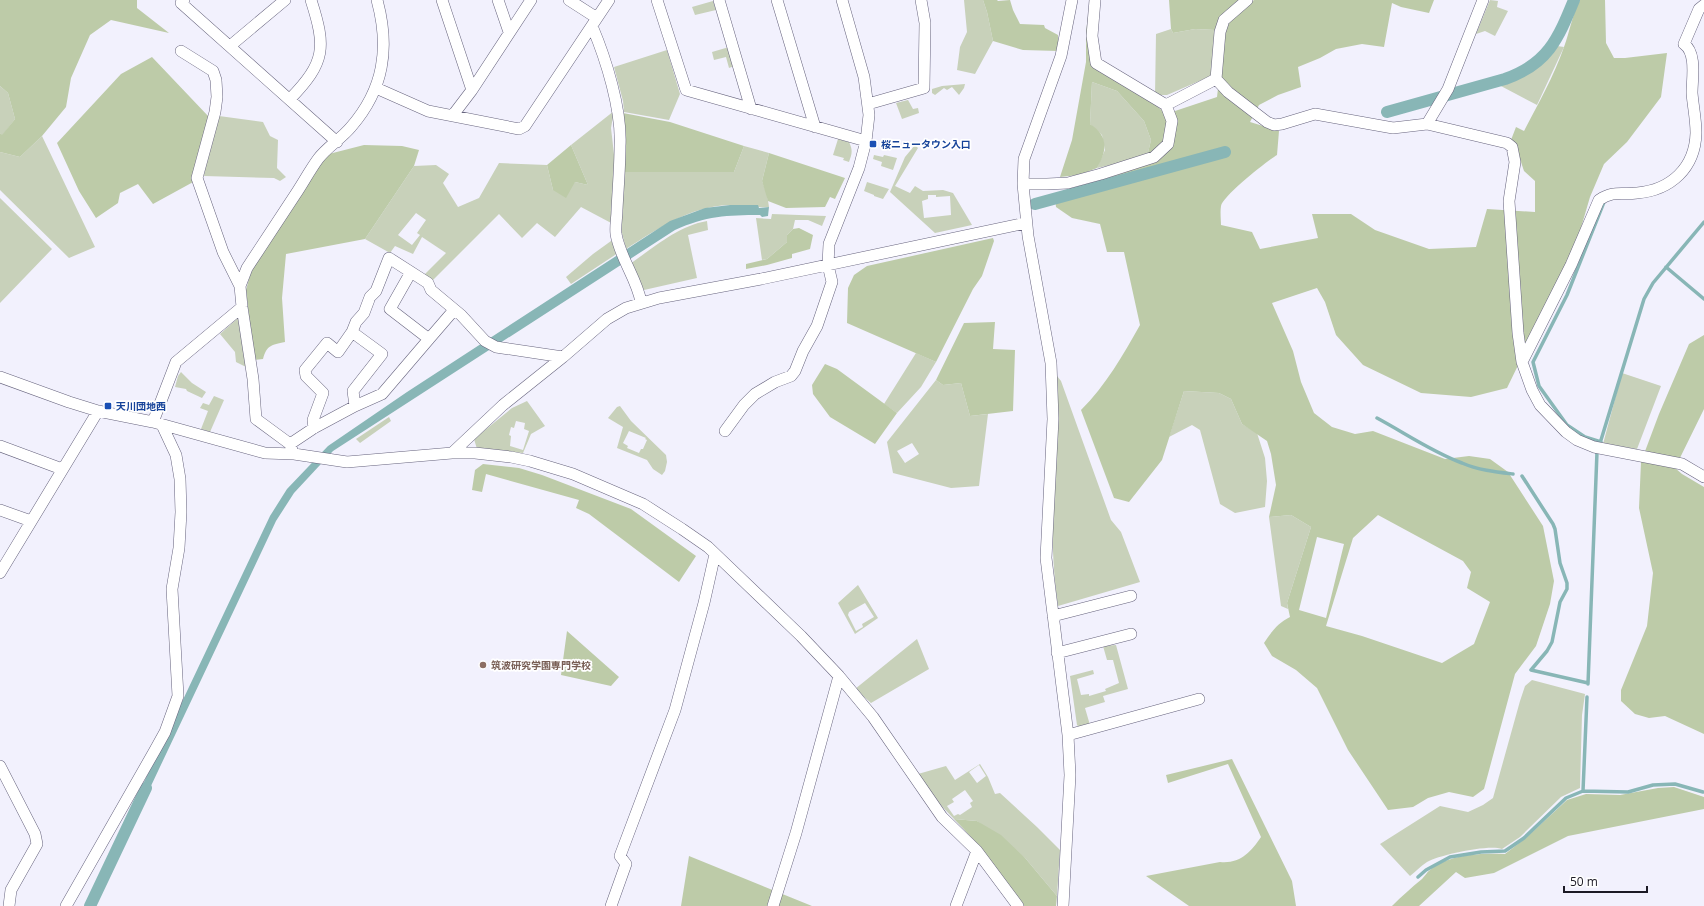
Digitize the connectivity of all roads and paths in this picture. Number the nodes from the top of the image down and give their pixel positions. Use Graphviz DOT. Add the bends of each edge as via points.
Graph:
graph roads {
  1 [pos="184,0"];
  2 [pos="285,0"];
  3 [pos="311,0"];
  4 [pos="377,0"];
  5 [pos="442,0"];
  6 [pos="498,0"];
  7 [pos="531,0"];
  8 [pos="569,0"];
  9 [pos="609,0"];
  10 [pos="657,0"];
  11 [pos="719,0"];
  12 [pos="777,0"];
  13 [pos="842,0"];
  14 [pos="921,0"];
  15 [pos="1072,0"];
  16 [pos="1095,0"];
  17 [pos="1247,0"];
  18 [pos="1483,0"];
  19 [pos="1704,5"];
  20 [pos="594,22"];
  21 [pos="509,32"];
  22 [pos="230,46"];
  23 [pos="181,51"];
  24 [pos="1216,79"];
  25 [pos="376,88"];
  26 [pos="472,90"];
  27 [pos="290,99"];
  28 [pos="868,104"];
  29 [pos="1166,105"];
  30 [pos="751,109"];
  31 [pos="452,115"];
  32 [pos="1427,124"];
  33 [pos="815,127"];
  34 [pos="866,141"];
  35 [pos="337,142"];
  36 [pos="1023,184"];
  37 [pos="1026,223"];
  38 [pos="828,265"];
  39 [pos="411,272"];
  40 [pos="240,286"];
  41 [pos="641,302"];
  42 [pos="242,307"];
  43 [pos="454,310"];
  44 [pos="352,332"];
  45 [pos="429,339"];
  46 [pos="563,357"];
  47 [pos="1522,362"];
  48 [pos="0,377"];
  49 [pos="355,406"];
  50 [pos="98,411"];
  51 [pos="158,424"];
  52 [pos="314,428"];
  53 [pos="725,431"];
  54 [pos="0,446"];
  55 [pos="292,449"];
  56 [pos="452,453"];
  57 [pos="62,469"];
  58 [pos="1704,477"];
  59 [pos="0,510"];
  60 [pos="31,522"];
  61 [pos="715,554"];
  62 [pos="0,573"];
  63 [pos="1131,596"];
  64 [pos="1053,616"];
  65 [pos="1131,634"];
  66 [pos="1058,653"];
  67 [pos="839,676"];
  68 [pos="1199,699"];
  69 [pos="1068,735"];
  70 [pos="0,766"];
  71 [pos="977,851"];
  72 [pos="9,906"];
  73 [pos="66,906"];
  74 [pos="611,906"];
  75 [pos="773,906"];
  76 [pos="956,906"];
  77 [pos="1018,906"];
  78 [pos="1063,906"];
  1 -- 22 [label="street" via="181,3"];
  2 -- 22 [label="street"];
  3 -- 27 [label="street" via="320,30 321,47 312,74"];
  4 -- 25 [label="street" via="384,31 384,54"];
  5 -- 26 [label="street"];
  6 -- 21 [label="street"];
  7 -- 21 [label="street"];
  8 -- 20 [label="street"];
  9 -- 20 [label="street"];
  10 -- 30 [label="street" via="686,90"];
  11 -- 30 [label="street"];
  12 -- 33 [label="street"];
  13 -- 28 [label="street" via="864,77"];
  14 -- 28 [label="street" via="925,23 924,88"];
  15 -- 36 [label="street" via="1061,56 1024,159"];
  16 -- 29 [label="street" via="1092,36 1096,63"];
  17 -- 24 [label="street" via="1224,20 1220,32"];
  18 -- 32 [label="street" via="1448,89"];
  19 -- 47 [label="street" via="1699,9 1684,44 1692,57 1692,98 1696,132 1694,149 1688,164 1676,179 1668,183 1645,192 1620,192 1606,195 1599,200 1571,265"];
  20 -- 31 [label="street" via="525,126 519,129"];
  20 -- 41 [label="street" via="616,100 619,122 615,232"];
  21 -- 26 [label="street"];
  22 -- 27 [label="street"];
  23 -- 40 [label="street" via="213,71 216,80 215,112 197,178 223,252"];
  24 -- 29 [label="street"];
  24 -- 32 [label="street" via="1245,105 1274,125 1315,114 1393,128"];
  25 -- 31 [label="street" via="428,111"];
  25 -- 35 [label="street" via="359,118"];
  26 -- 31 [label="street"];
  27 -- 35 [label="street"];
  28 -- 34 [label="street"];
  29 -- 36 [label="street" via="1172,121 1171,135 1168,144 1154,157 1068,182"];
  30 -- 33 [label="street"];
  32 -- 47 [label="street" via="1507,143 1512,147 1515,162 1509,201"];
  33 -- 34 [label="street"];
  34 -- 38 [label="street" via="853,186 829,244"];
  35 -- 40 [label="street" via="319,158 247,268"];
  36 -- 37 [label="street"];
  37 -- 38 [label="street"];
  37 -- 64 [label="street" via="1051,363 1053,419 1046,558"];
  38 -- 41 [label="street"];
  38 -- 53 [label="street" via="832,282 817,326 795,372 755,394"];
  39 -- 43 [label="street" via="428,283"];
  39 -- 44 [label="street" via="389,258 376,291 370,297"];
  39 -- 45 [label="street" via="390,309"];
  40 -- 42 [label="street"];
  41 -- 46 [label="street" via="607,318"];
  42 -- 51 [label="street" via="176,362"];
  42 -- 55 [label="street" via="256,419"];
  43 -- 45 [label="street"];
  43 -- 46 [label="street" via="485,341 497,348"];
  44 -- 49 [label="street" via="382,354 353,391"];
  44 -- 52 [label="street" via="338,352 327,344 305,370 306,376 323,393 313,420"];
  45 -- 49 [label="street" via="382,394"];
  46 -- 56 [label="street" via="503,405"];
  47 -- 58 [label="street" via="1540,405 1577,440 1594,447 1673,461"];
  48 -- 50 [label="street"];
  49 -- 52 [label="street"];
  50 -- 51 [label="street"];
  50 -- 57 [label="street"];
  51 -- 55 [label="street" via="265,453"];
  51 -- 73 [label="street" via="176,455 180,479 179,548 172,589 178,696 156,750"];
  52 -- 55 [label="street"];
  54 -- 57 [label="street"];
  55 -- 56 [label="street" via="328,460 361,462"];
  56 -- 61 [label="street" via="475,453 530,460 573,474 643,504 687,532"];
  57 -- 60 [label="street"];
  59 -- 60 [label="street"];
  60 -- 62 [label="street"];
  61 -- 67 [label="street"];
  61 -- 74 [label="street" via="675,710 620,856 626,864"];
  63 -- 64 [label="street"];
  64 -- 66 [label="street"];
  65 -- 66 [label="street"];
  66 -- 69 [label="street"];
  67 -- 71 [label="street" via="873,717 942,816"];
  67 -- 75 [label="street"];
  68 -- 69 [label="street"];
  69 -- 78 [label="street" via="1070,794"];
  70 -- 72 [label="street" via="35,834 37,844 11,890"];
  71 -- 76 [label="street"];
  71 -- 77 [label="street"];
}
